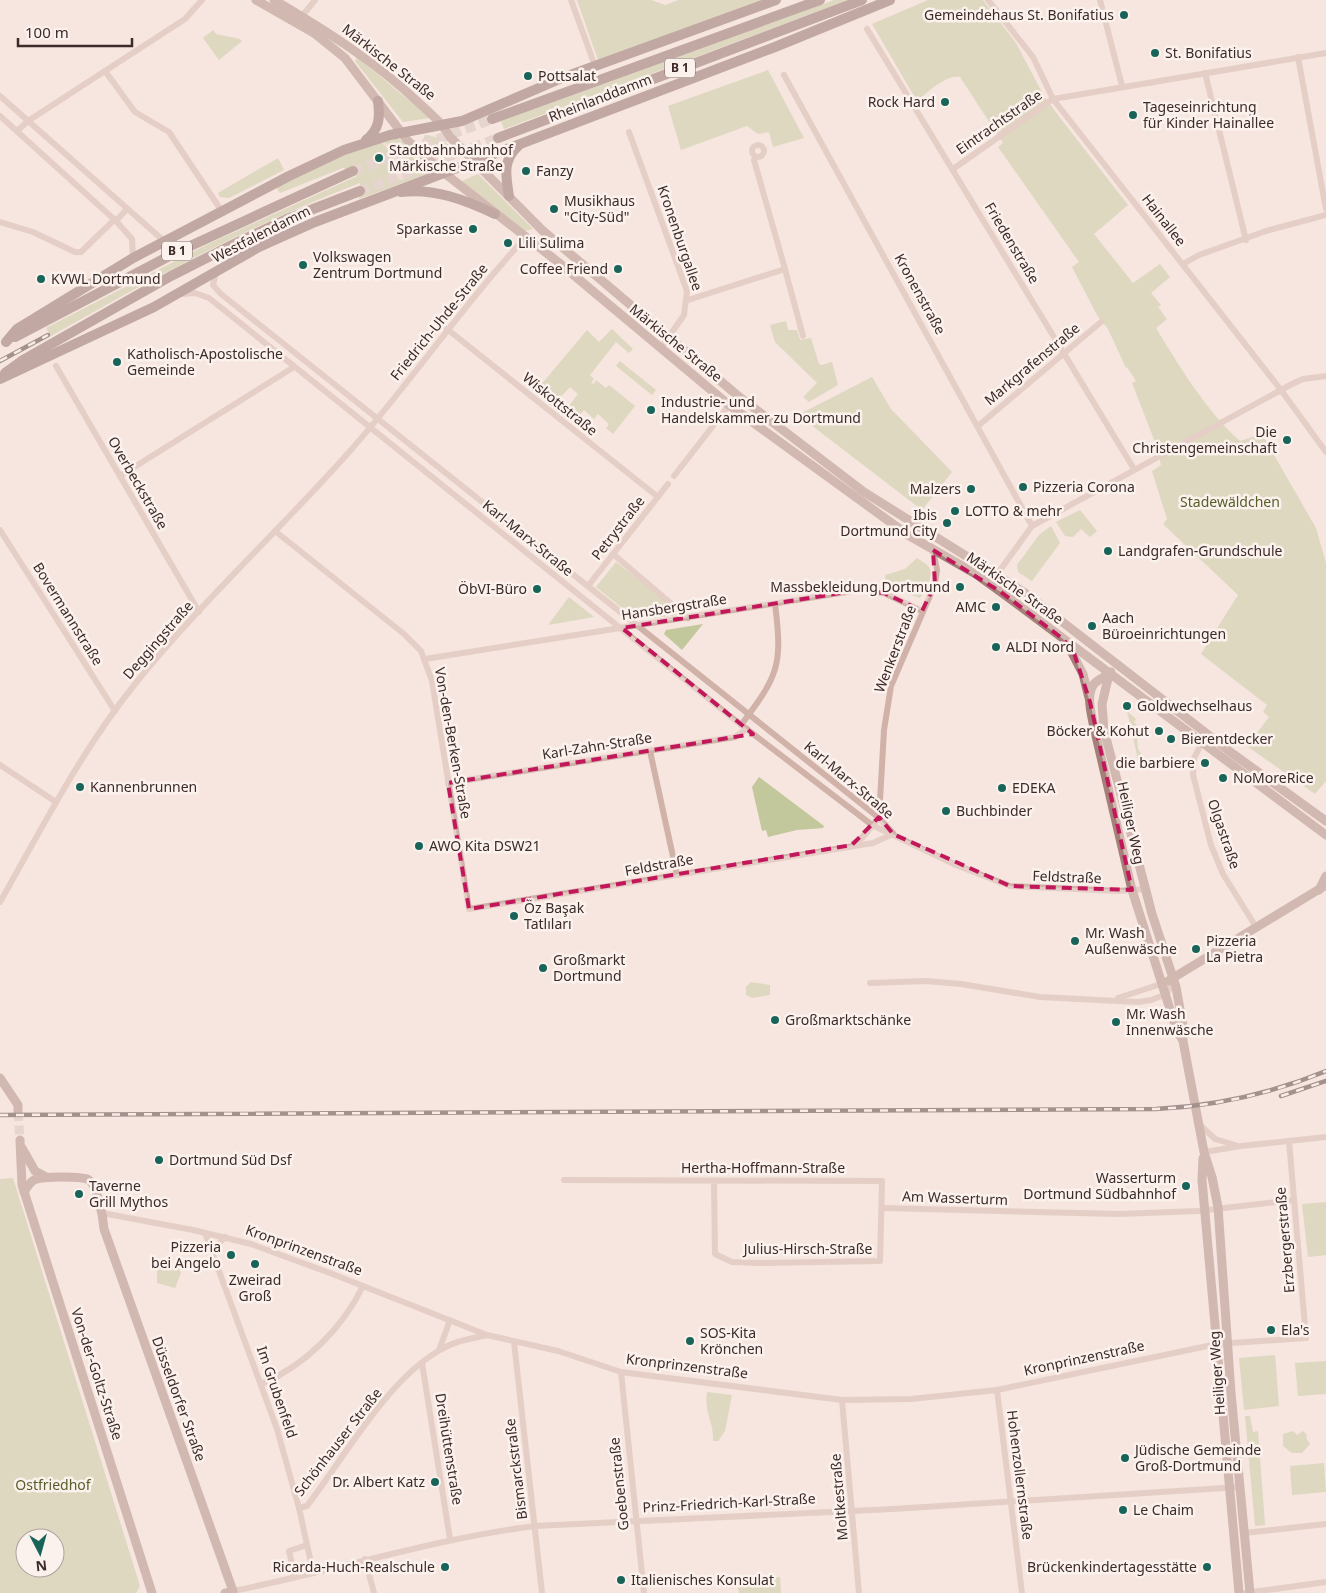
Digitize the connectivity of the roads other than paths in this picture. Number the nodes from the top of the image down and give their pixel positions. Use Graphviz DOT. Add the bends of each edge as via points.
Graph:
graph roads {
  1 [pos="202,0"];
  2 [pos="256,0"];
  3 [pos="274,0"];
  4 [pos="315,0"];
  5 [pos="571,0"];
  6 [pos="776,0"];
  7 [pos="820,0"];
  8 [pos="862,0"];
  9 [pos="890,0"];
  10 [pos="988,0"];
  11 [pos="1100,0"];
  12 [pos="302,16"];
  13 [pos="867,30"];
  14 [pos="1326,53"];
  15 [pos="1298,58"];
  16 [pos="595,66"];
  17 [pos="105,70"];
  18 [pos="1205,73"];
  19 [pos="784,74"];
  20 [pos="1122,86"];
  21 [pos="0,96"];
  22 [pos="1054,99"];
  23 [pos="378,101"];
  24 [pos="0,116"];
  25 [pos="492,119"];
  26 [pos="28,121"];
  27 [pos="443,126"];
  28 [pos="17,131"];
  29 [pos="403,132"];
  30 [pos="629,132"];
  31 [pos="534,137"];
  32 [pos="498,138"];
  33 [pos="359,144"];
  34 [pos="756,156"];
  35 [pos="475,160"];
  36 [pos="459,166"];
  37 [pos="953,170"];
  38 [pos="353,172"];
  39 [pos="443,172"];
  40 [pos="360,191"];
  41 [pos="385,194"];
  42 [pos="508,196"];
  43 [pos="1326,208"];
  44 [pos="127,209"];
  45 [pos="223,213"];
  46 [pos="495,214"];
  47 [pos="1326,215"];
  48 [pos="116,220"];
  49 [pos="0,222"];
  50 [pos="542,230"];
  51 [pos="526,237"];
  52 [pos="1246,240"];
  53 [pos="164,241"];
  54 [pos="133,258"];
  55 [pos="1183,264"];
  56 [pos="785,269"];
  57 [pos="216,272"];
  58 [pos="179,294"];
  59 [pos="688,300"];
  60 [pos="1101,322"];
  61 [pos="447,330"];
  62 [pos="803,336"];
  63 [pos="668,339"];
  64 [pos="3,343"];
  65 [pos="660,348"];
  66 [pos="1064,353"];
  67 [pos="56,366"];
  68 [pos="294,367"];
  69 [pos="1326,376"];
  70 [pos="0,378"];
  71 [pos="1281,390"];
  72 [pos="736,395"];
  73 [pos="729,405"];
  74 [pos="377,418"];
  75 [pos="371,426"];
  76 [pos="978,426"];
  77 [pos="1326,452"];
  78 [pos="1134,470"];
  79 [pos="120,476"];
  80 [pos="674,476"];
  81 [pos="668,484"];
  82 [pos="658,497"];
  83 [pos="1032,526"];
  84 [pos="0,530"];
  85 [pos="275,531"];
  86 [pos="933,550"];
  87 [pos="613,554"];
  88 [pos="996,574"];
  89 [pos="990,584"];
  90 [pos="588,586"];
  91 [pos="775,604"];
  92 [pos="922,611"];
  93 [pos="198,612"];
  94 [pos="688,618"];
  95 [pos="638,626"];
  96 [pos="622,628"];
  97 [pos="1063,640"];
  98 [pos="425,659"];
  99 [pos="1117,664"];
  100 [pos="1109,674"];
  101 [pos="1090,702"];
  102 [pos="115,711"];
  103 [pos="750,714"];
  104 [pos="744,727"];
  105 [pos="1202,744"];
  106 [pos="650,751"];
  107 [pos="0,765"];
  108 [pos="448,782"];
  109 [pos="56,802"];
  110 [pos="879,818"];
  111 [pos="1326,821"];
  112 [pos="872,825"];
  113 [pos="894,834"];
  114 [pos="1326,835"];
  115 [pos="852,845"];
  116 [pos="677,875"];
  117 [pos="1326,876"];
  118 [pos="1322,887"];
  119 [pos="1145,889"];
  120 [pos="1132,890"];
  121 [pos="0,902"];
  122 [pos="469,909"];
  123 [pos="1256,927"];
  124 [pos="1174,979"];
  125 [pos="870,983"];
  126 [pos="1164,983"];
  127 [pos="1167,994"];
  128 [pos="1115,999"];
  129 [pos="1183,1040"];
  130 [pos="0,1078"];
  131 [pos="18,1112"];
  132 [pos="1198,1123"];
  133 [pos="1326,1137"];
  134 [pos="1289,1141"];
  135 [pos="1241,1146"];
  136 [pos="1204,1152"];
  137 [pos="35,1171"];
  138 [pos="20,1173"];
  139 [pos="46,1177"];
  140 [pos="564,1180"];
  141 [pos="714,1181"];
  142 [pos="24,1192"];
  143 [pos="1294,1200"];
  144 [pos="1218,1207"];
  145 [pos="883,1208"];
  146 [pos="1206,1209"];
  147 [pos="102,1213"];
  148 [pos="205,1233"];
  149 [pos="225,1237"];
  150 [pos="213,1250"];
  151 [pos="363,1286"];
  152 [pos="450,1320"];
  153 [pos="487,1335"];
  154 [pos="1306,1338"];
  155 [pos="514,1342"];
  156 [pos="1228,1342"];
  157 [pos="1217,1344"];
  158 [pos="439,1350"];
  159 [pos="422,1363"];
  160 [pos="621,1372"];
  161 [pos="262,1384"];
  162 [pos="997,1390"];
  163 [pos="842,1400"];
  164 [pos="1240,1487"];
  165 [pos="1229,1488"];
  166 [pos="1010,1501"];
  167 [pos="300,1508"];
  168 [pos="852,1510"];
  169 [pos="635,1521"];
  170 [pos="1326,1524"];
  171 [pos="535,1526"];
  172 [pos="1244,1533"];
  173 [pos="450,1539"];
  174 [pos="307,1545"];
  175 [pos="365,1559"];
  176 [pos="313,1572"];
  177 [pos="295,1577"];
  178 [pos="1326,1582"];
  179 [pos="148,1590"];
  180 [pos="231,1592"];
  181 [pos="374,1593"];
  182 [pos="542,1593"];
  183 [pos="644,1593"];
  184 [pos="860,1593"];
  185 [pos="1022,1593"];
  186 [pos="1239,1593"];
  187 [pos="1245,1593"];
  188 [pos="1250,1593"];
  1 -- 17 [label="street" via="185,19"];
  2 -- 23 [label="main road, Märkische Straße" via="323,39 345,58"];
  3 -- 12 [label="main road, Märkische Straße"];
  4 -- 12 [label="street"];
  5 -- 16 [label="street"];
  6 -- 16 [label="main road"];
  7 -- 25 [label="main road, Rheinlanddamm / B 1"];
  8 -- 32 [label="main road, Rheinlanddamm / B 1"];
  9 -- 31 [label="main road, Rheinlanddamm"];
  10 -- 22 [label="street, Hainallee" via="1033,57"];
  11 -- 20 [label="street"];
  12 -- 27 [label="main road, Märkische Straße" via="391,78"];
  13 -- 37 [label="street, Friedenstraße"];
  14 -- 15 [label="street, Eintrachtstraße"];
  15 -- 18 [label="street, Eintrachtstraße"];
  15 -- 43 [label="street"];
  16 -- 27 [label="main road"];
  17 -- 26 [label="street"];
  17 -- 45 [label="street" via="135,112 169,132"];
  18 -- 20 [label="street, Eintrachtstraße"];
  18 -- 52 [label="street"];
  19 -- 76 [label="street, Kronenstraße"];
  20 -- 22 [label="street, Eintrachtstraße"];
  21 -- 26 [label="street"];
  22 -- 37 [label="street, Eintrachtstraße"];
  22 -- 55 [label="street, Hainallee"];
  23 -- 29 [label="main road, Märkische Straße"];
  23 -- 33 [label="main road" via="380,118 376,130"];
  24 -- 28 [label="street"];
  26 -- 28 [label="street"];
  26 -- 44 [label="street"];
  27 -- 29 [label="main road, Westfalendamm"];
  27 -- 35 [label="main road, Märkische Straße"];
  28 -- 48 [label="street"];
  29 -- 33 [label="main road, Westfalendamm"];
  29 -- 39 [label="main road, Märkische Straße"];
  30 -- 59 [label="street, Kronenburgallee"];
  31 -- 35 [label="main road, Rheinlanddamm"];
  31 -- 42 [label="main road" via="518,146 507,158"];
  33 -- 45 [label="main road, Westfalendamm" via="307,167"];
  34 -- 56 [label="street" via="754,160"];
  35 -- 36 [label="main road, Rheinlanddamm"];
  35 -- 42 [label="main road, Märkische Straße"];
  36 -- 39 [label="main road, Westfalendamm"];
  37 -- 66 [label="street, Friedenstraße"];
  38 -- 64 [label="main road, Westfalendamm / B 1" via="183,249"];
  39 -- 41 [label="main road, Westfalendamm"];
  39 -- 46 [label="main road, Märkische Straße"];
  40 -- 70 [label="main road, Westfalendamm" via="287,219 171,276 24,360"];
  41 -- 46 [label="main road" via="434,192 462,199"];
  41 -- 57 [label="main road, Westfalendamm" via="280,237"];
  42 -- 50 [label="main road, Märkische Straße"];
  44 -- 48 [label="street"];
  44 -- 53 [label="street"];
  45 -- 53 [label="main road, Westfalendamm"];
  46 -- 51 [label="main road, Märkische Straße"];
  47 -- 52 [label="street" via="1266,231"];
  48 -- 49 [label="street" via="81,252"];
  48 -- 54 [label="street" via="132,239"];
  50 -- 51 [label="main road"];
  50 -- 63 [label="main road, Märkische Straße"];
  51 -- 61 [label="street, Friedrich-Uhde-Straße"];
  51 -- 65 [label="main road, Märkische Straße"];
  52 -- 55 [label="street" via="1199,255"];
  53 -- 54 [label="main road, Westfalendamm"];
  54 -- 64 [label="main road, Westfalendamm" via="17,328"];
  55 -- 71 [label="street, Hainallee"];
  56 -- 59 [label="street"];
  56 -- 62 [label="street"];
  57 -- 58 [label="main road, Westfalendamm"];
  57 -- 74 [label="street, Karl-Marx-Straße" via="213,285 221,294"];
  58 -- 68 [label="street, Karl-Marx-Straße" via="195,293 208,298"];
  58 -- 70 [label="main road, Westfalendamm"];
  59 -- 63 [label="street, Kronenburgallee" via="684,315"];
  60 -- 66 [label="street, Markgrafenstraße"];
  61 -- 74 [label="street, Friedrich-Uhde-Straße"];
  61 -- 82 [label="street, Wiskottstraße"];
  63 -- 65 [label="street, Kronenburgallee"];
  63 -- 72 [label="main road, Märkische Straße"];
  65 -- 73 [label="main road, Märkische Straße"];
  66 -- 76 [label="street, Markgrafenstraße"];
  66 -- 78 [label="street, Friedenstraße"];
  67 -- 79 [label="street, Overbeckstraße"];
  68 -- 75 [label="street, Karl-Marx-Straße"];
  68 -- 79 [label="street"];
  69 -- 71 [label="street" via="1303,379"];
  71 -- 77 [label="street, Hainallee"];
  71 -- 78 [label="street"];
  72 -- 73 [label="street"];
  72 -- 88 [label="main road, Märkische Straße" via="864,492"];
  73 -- 80 [label="street"];
  73 -- 86 [label="main road, Märkische Straße"];
  74 -- 75 [label="street, Friedrich-Uhde-Straße"];
  74 -- 90 [label="street, Karl-Marx-Straße"];
  75 -- 85 [label="street, Deggingstraße"];
  75 -- 96 [label="street, Karl-Marx-Straße"];
  76 -- 83 [label="street, Kronenstraße"];
  78 -- 83 [label="street"];
  79 -- 93 [label="street, Overbeckstraße"];
  81 -- 82 [label="street, Petrystraße"];
  82 -- 87 [label="street, Petrystraße"];
  83 -- 88 [label="street"];
  84 -- 102 [label="street, Bovermannstraße"];
  85 -- 93 [label="street, Deggingstraße"];
  85 -- 98 [label="street, Von-den-Berken-Straße" via="404,634"];
  86 -- 89 [label="main road, Märkische Straße"];
  86 -- 92 [label="street, Wenkerstraße" via="935,584"];
  87 -- 90 [label="street, Petrystraße"];
  87 -- 94 [label="street"];
  88 -- 89 [label="street"];
  88 -- 99 [label="main road, Märkische Straße"];
  89 -- 97 [label="main road, Märkische Straße"];
  90 -- 95 [label="street, Karl-Marx-Straße"];
  91 -- 92 [label="street, Hansbergstraße" via="873,590"];
  91 -- 94 [label="street, Hansbergstraße"];
  91 -- 103 [label="street" via="779,651 776,669 768,688"];
  92 -- 110 [label="street, Wenkerstraße" via="891,686 886,707"];
  93 -- 102 [label="street, Deggingstraße"];
  94 -- 95 [label="street, Hansbergstraße"];
  95 -- 96 [label="street, Hansbergstraße"];
  95 -- 103 [label="street, Karl-Marx-Straße"];
  96 -- 98 [label="street, Hansbergstraße"];
  96 -- 104 [label="street, Karl-Marx-Straße"];
  97 -- 100 [label="main road, Märkische Straße"];
  97 -- 101 [label="main road" via="1074,653"];
  98 -- 108 [label="street, Von-den-Berken-Straße" via="432,681"];
  99 -- 100 [label="main road, Heiliger Weg"];
  99 -- 111 [label="main road, Märkische Straße" via="1237,758"];
  100 -- 101 [label="main road, Heiliger Weg" via="1095,683"];
  100 -- 105 [label="main road, Märkische Straße"];
  100 -- 119 [label="main road, Heiliger Weg" via="1102,704 1104,730"];
  101 -- 120 [label="main road, Heiliger Weg"];
  102 -- 109 [label="street, Deggingstraße"];
  103 -- 104 [label="street"];
  103 -- 110 [label="street, Karl-Marx-Straße"];
  104 -- 106 [label="street, Karl-Zahn-Straße" via="735,737"];
  104 -- 112 [label="street, Karl-Marx-Straße"];
  105 -- 114 [label="main road, Märkische Straße"];
  105 -- 123 [label="street, Olgastraße" via="1194,758 1193,776 1212,845 1223,874"];
  106 -- 108 [label="street, Karl-Zahn-Straße"];
  106 -- 116 [label="street"];
  107 -- 109 [label="street"];
  108 -- 122 [label="street, Von-den-Berken-Straße"];
  109 -- 121 [label="street, Deggingstraße"];
  110 -- 112 [label="street"];
  110 -- 113 [label="street, Karl-Marx-Straße"];
  112 -- 113 [label="street, Karl-Marx-Straße"];
  112 -- 115 [label="street"];
  113 -- 115 [label="street, Feldstraße" via="873,843"];
  113 -- 120 [label="street, Feldstraße" via="948,861 1010,886"];
  115 -- 116 [label="street, Feldstraße"];
  116 -- 122 [label="street, Feldstraße"];
  117 -- 118 [label="main road"];
  118 -- 123 [label="main road"];
  119 -- 120 [label="street, Feldstraße"];
  119 -- 124 [label="main road, Heiliger Weg"];
  120 -- 126 [label="main road, Heiliger Weg"];
  123 -- 124 [label="main road"];
  124 -- 126 [label="main road"];
  124 -- 127 [label="street"];
  124 -- 129 [label="main road, Heiliger Weg" via="1184,1026"];
  125 -- 128 [label="street" via="926,981 1040,997"];
  126 -- 127 [label="main road, Heiliger Weg"];
  126 -- 128 [label="street"];
  127 -- 128 [label="street" via="1149,1001"];
  127 -- 129 [label="main road, Heiliger Weg" via="1176,1028"];
  129 -- 132 [label="main road, Heiliger Weg"];
  130 -- 131 [label="main road" via="18,1105"];
  132 -- 135 [label="street" via="1216,1139"];
  132 -- 136 [label="main road, Heiliger Weg"];
  133 -- 134 [label="street"];
  134 -- 135 [label="street"];
  134 -- 143 [label="street, Erzbergerstraße"];
  135 -- 136 [label="street"];
  136 -- 144 [label="main road, Heiliger Weg"];
  136 -- 146 [label="main road, Heiliger Weg" via="1202,1180"];
  137 -- 138 [label="street"];
  137 -- 138 [label="main road, Von-der-Goltz-Straße" via="25,1158 20,1140"];
  137 -- 139 [label="main road"];
  138 -- 142 [label="main road, Von-der-Goltz-Straße"];
  139 -- 142 [label="main road" via="34,1180"];
  139 -- 147 [label="main road" via="89,1180"];
  140 -- 141 [label="street, Hertha-Hoffmann-Straße"];
  141 -- 145 [label="street, Hertha-Hoffmann-Straße" via="882,1181"];
  141 -- 145 [label="street, Julius-Hirsch-Straße" via="715,1254 732,1262 880,1261"];
  142 -- 179 [label="main road, Von-der-Goltz-Straße"];
  143 -- 144 [label="street, Am Wasserturm"];
  143 -- 154 [label="street, Erzbergerstraße"];
  144 -- 146 [label="street, Am Wasserturm"];
  144 -- 156 [label="main road, Heiliger Weg"];
  145 -- 146 [label="street, Am Wasserturm" via="1119,1214"];
  146 -- 157 [label="main road, Heiliger Weg"];
  147 -- 148 [label="street, Kronprinzenstraße"];
  147 -- 180 [label="main road, Düsseldorfer Straße" via="104,1229"];
  148 -- 149 [label="street, Kronprinzenstraße"];
  148 -- 150 [label="street, Im Grubenfeld"];
  149 -- 150 [label="street"];
  149 -- 151 [label="street, Kronprinzenstraße"];
  150 -- 161 [label="street, Im Grubenfeld"];
  151 -- 152 [label="street, Kronprinzenstraße"];
  151 -- 161 [label="street" via="356,1301 316,1349 289,1371"];
  152 -- 153 [label="street, Kronprinzenstraße"];
  152 -- 158 [label="street"];
  153 -- 155 [label="street, Kronprinzenstraße"];
  153 -- 158 [label="street, Schönhauser Straße"];
  154 -- 156 [label="street, Kronprinzenstraße"];
  155 -- 160 [label="street, Kronprinzenstraße" via="558,1351"];
  155 -- 171 [label="street, Bismarckstraße"];
  156 -- 157 [label="street, Kronprinzenstraße"];
  156 -- 164 [label="main road, Heiliger Weg"];
  157 -- 162 [label="street, Kronprinzenstraße"];
  157 -- 165 [label="main road, Heiliger Weg"];
  158 -- 159 [label="street, Schönhauser Straße"];
  159 -- 167 [label="street, Schönhauser Straße" via="378,1408 308,1506"];
  159 -- 173 [label="street, Dreihüttenstraße"];
  160 -- 163 [label="street, Kronprinzenstraße"];
  160 -- 169 [label="street, Goebenstraße"];
  161 -- 167 [label="street, Im Grubenfeld"];
  162 -- 163 [label="street, Kronprinzenstraße" via="911,1399"];
  162 -- 166 [label="street, Hohenzollernstraße"];
  163 -- 168 [label="street, Moltkestraße"];
  164 -- 165 [label="street, Prinz-Friedrich-Karl-Straße"];
  164 -- 172 [label="main road, Heiliger Weg"];
  165 -- 166 [label="street, Prinz-Friedrich-Karl-Straße"];
  165 -- 186 [label="main road, Heiliger Weg"];
  166 -- 168 [label="street, Prinz-Friedrich-Karl-Straße"];
  166 -- 185 [label="street, Hohenzollernstraße"];
  167 -- 174 [label="street, Im Grubenfeld"];
  168 -- 169 [label="street, Prinz-Friedrich-Karl-Straße"];
  168 -- 184 [label="street, Moltkestraße"];
  169 -- 171 [label="street, Prinz-Friedrich-Karl-Straße"];
  169 -- 183 [label="street, Goebenstraße"];
  170 -- 172 [label="street"];
  171 -- 173 [label="street, Prinz-Friedrich-Karl-Straße"];
  171 -- 182 [label="street, Bismarckstraße"];
  172 -- 188 [label="main road, Heiliger Weg"];
  173 -- 175 [label="street, Prinz-Friedrich-Karl-Straße"];
  174 -- 176 [label="street, Im Grubenfeld"];
  174 -- 177 [label="street" via="289,1551"];
  175 -- 176 [label="street, Prinz-Friedrich-Karl-Straße"];
  175 -- 181 [label="street"];
  176 -- 177 [label="street, Prinz-Friedrich-Karl-Straße"];
  177 -- 180 [label="street, Prinz-Friedrich-Karl-Straße"];
  178 -- 188 [label="street"];
  187 -- 188 [label="street"];
}
